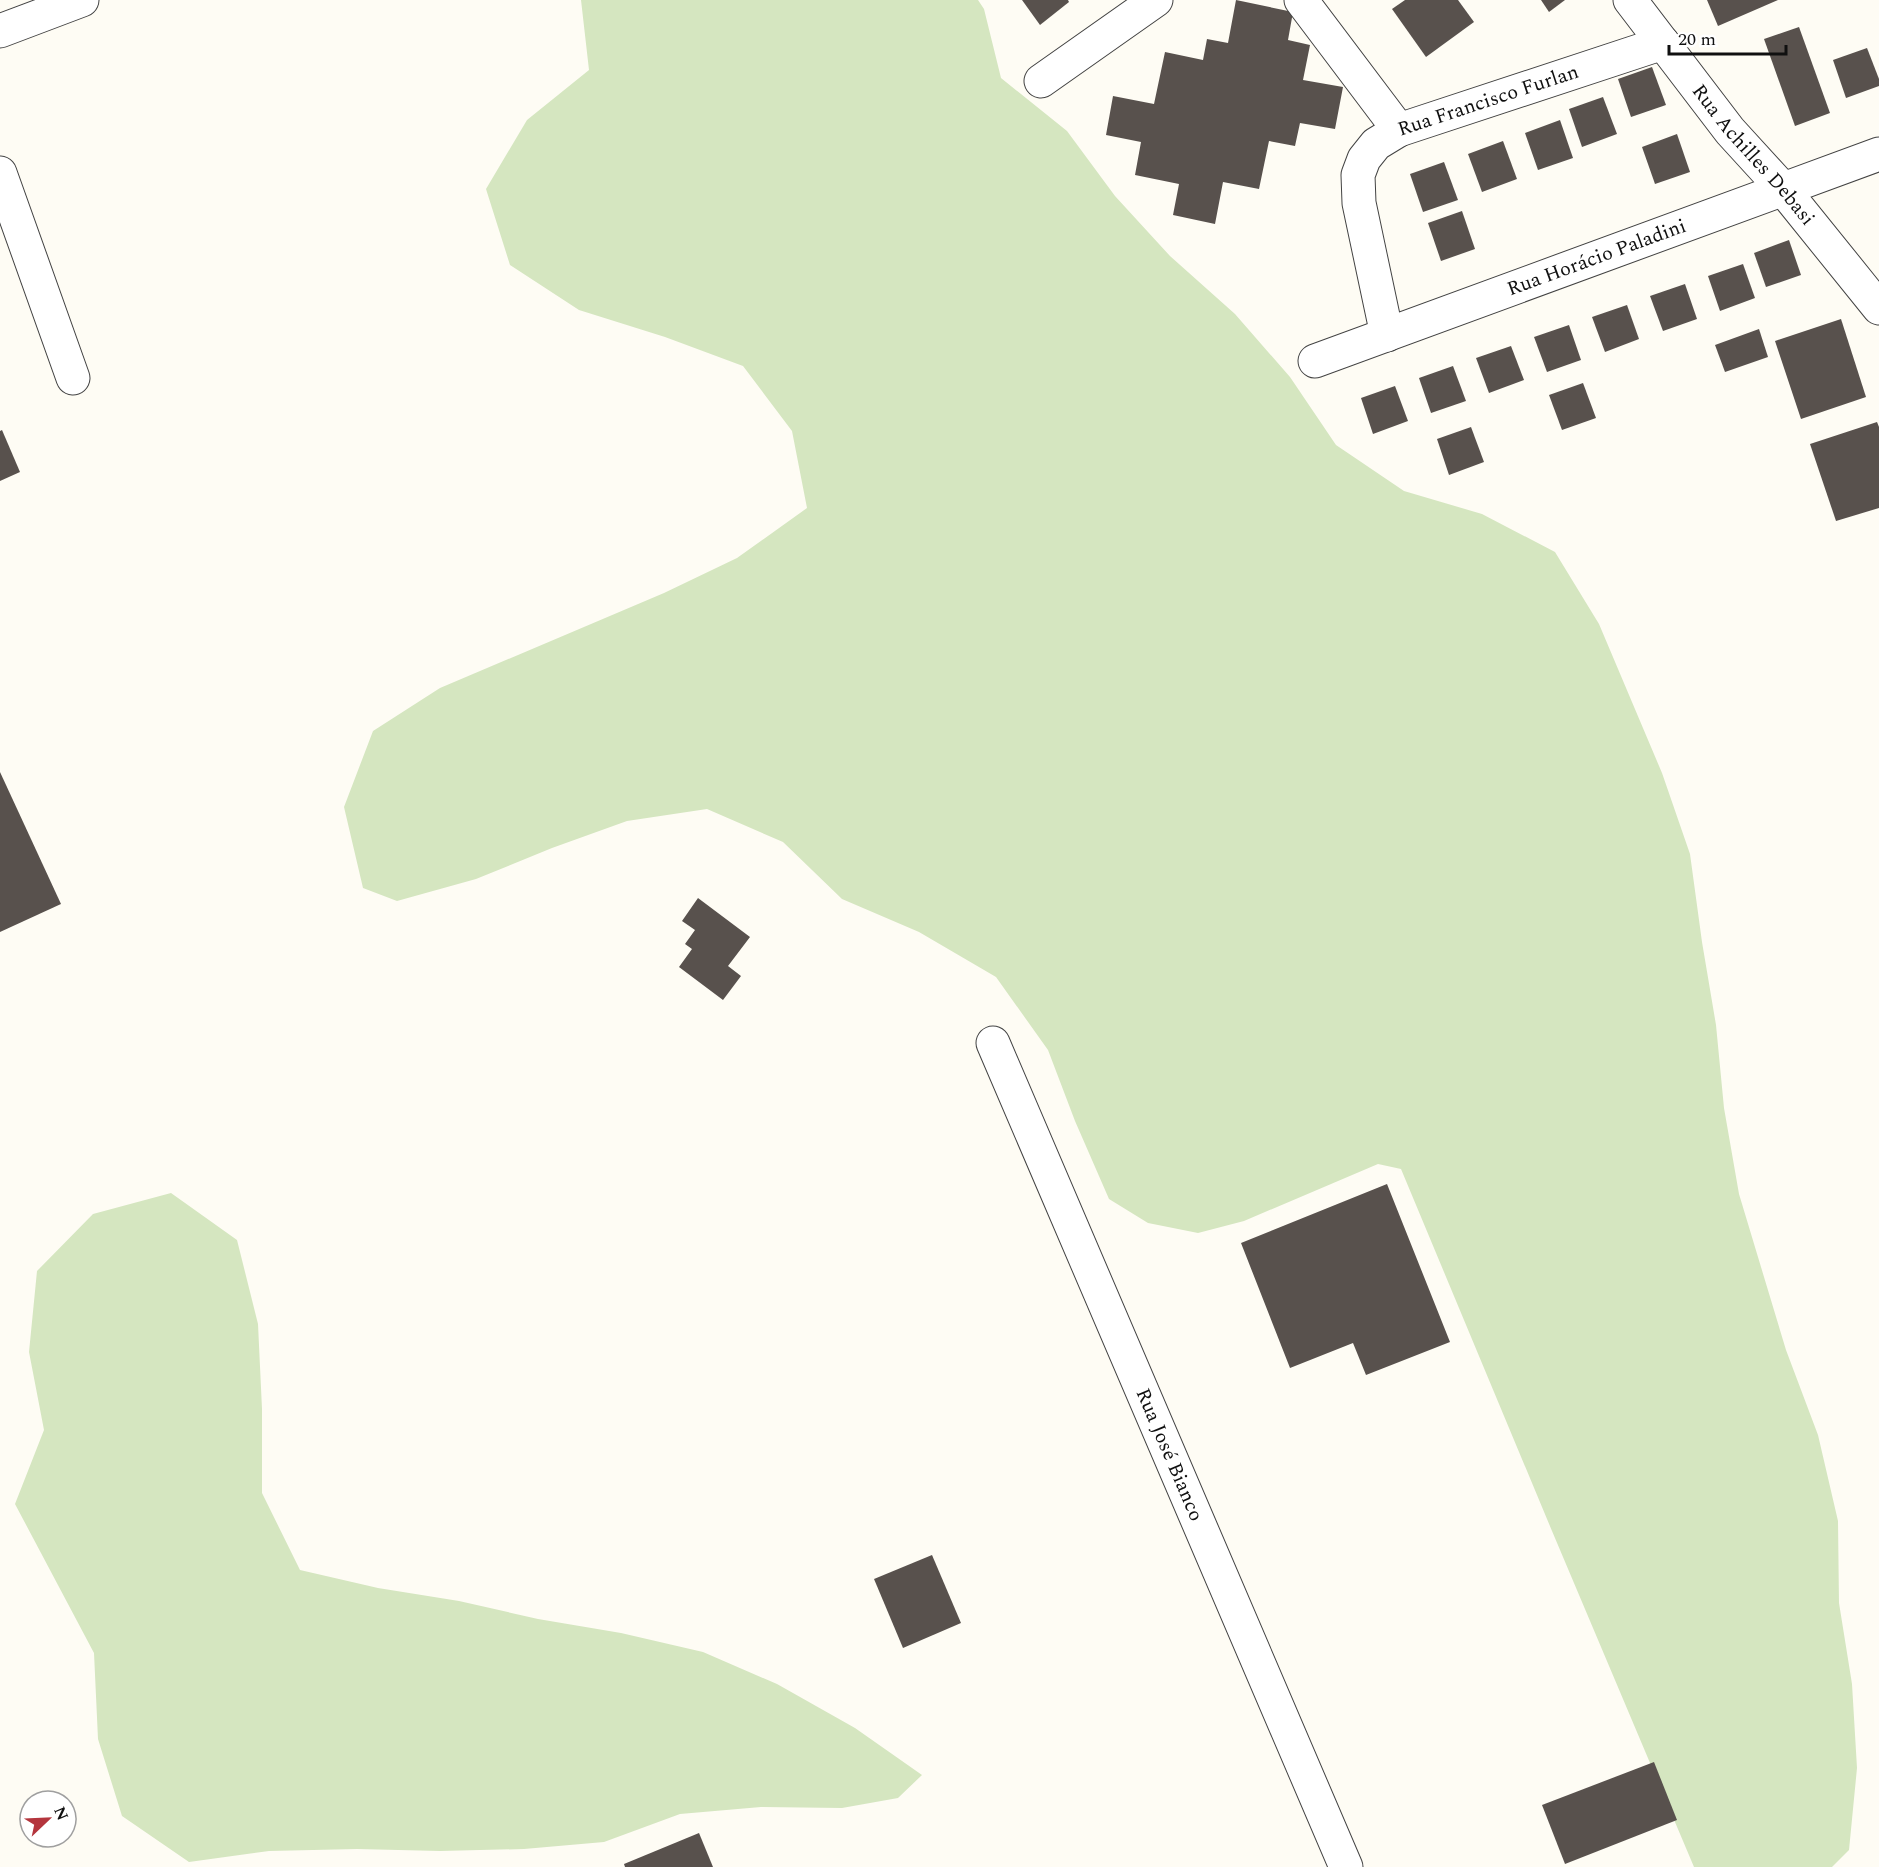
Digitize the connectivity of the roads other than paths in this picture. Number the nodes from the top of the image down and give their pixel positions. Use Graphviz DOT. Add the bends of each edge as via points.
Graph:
graph roads {
  1 [pos="82,0"];
  2 [pos="1156,0"];
  3 [pos="1301,0"];
  4 [pos="1629,0"];
  5 [pos="0,30"];
  6 [pos="1663,43"];
  7 [pos="1041,81"];
  8 [pos="1399,130"];
  9 [pos="1879,154"];
  10 [pos="0,173"];
  11 [pos="1784,189"];
  12 [pos="1879,308"];
  13 [pos="1388,335"];
  14 [pos="1315,361"];
  15 [pos="73,378"];
  16 [pos="993,1043"];
  17 [pos="1346,1867"];
  1 -- 5 [label="street"];
  2 -- 7 [label="street"];
  3 -- 8 [label="street, Rua Francisco Furlan"];
  4 -- 6 [label="street, Rua Achilles Debasi"];
  6 -- 8 [label="street, Rua Francisco Furlan"];
  6 -- 11 [label="street, Rua Achilles Debasi" via="1730,131"];
  8 -- 13 [label="street" via="1376,144 1358,175 1359,203"];
  9 -- 11 [label="street, Rua Horácio Paladini"];
  10 -- 15 [label="street"];
  11 -- 12 [label="street, Rua Achilles Debasi"];
  11 -- 13 [label="street, Rua Horácio Paladini"];
  13 -- 14 [label="street, Rua Horácio Paladini"];
  16 -- 17 [label="street, Rua José Bianco"];
}
